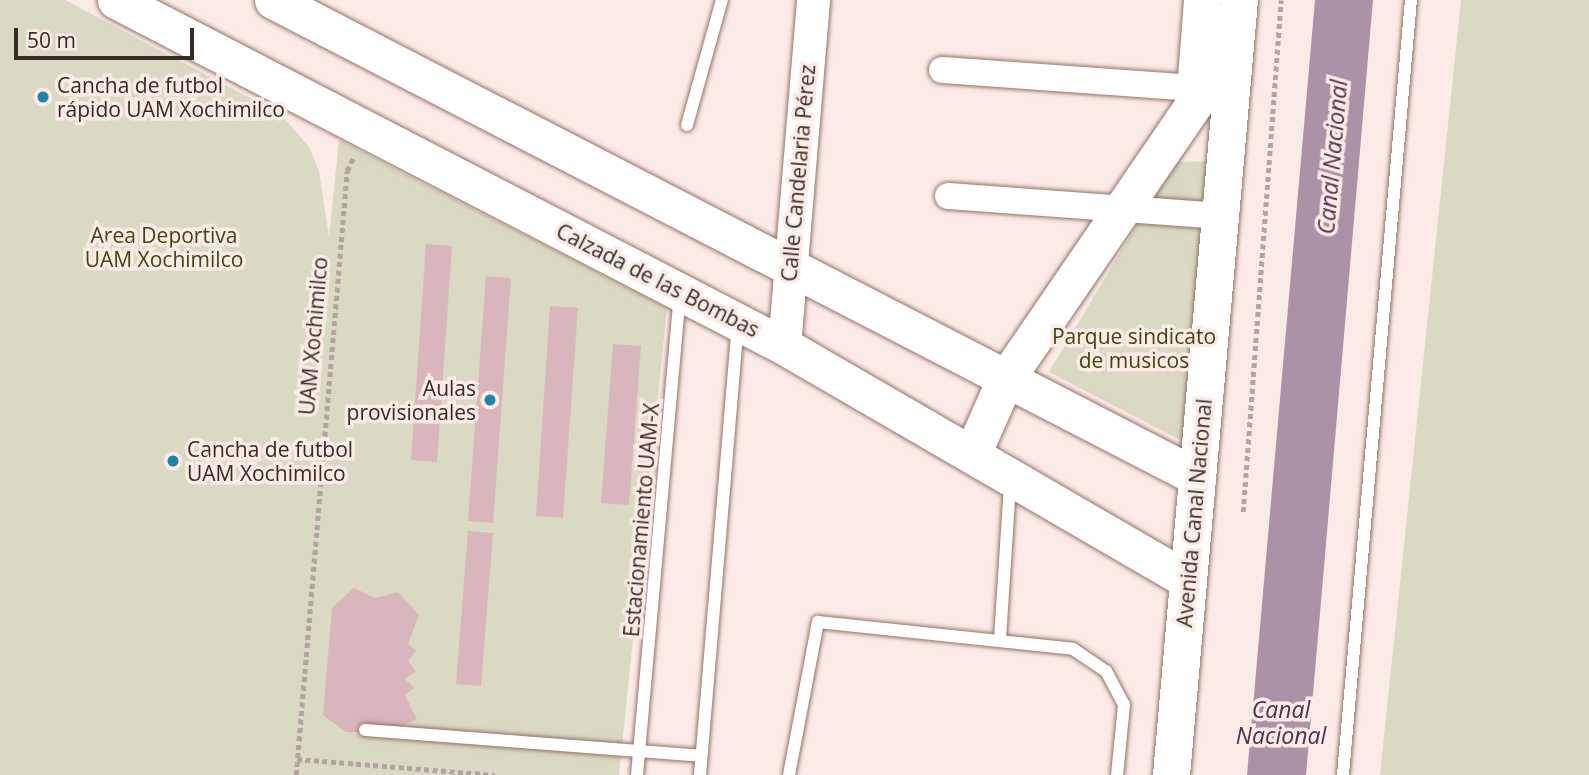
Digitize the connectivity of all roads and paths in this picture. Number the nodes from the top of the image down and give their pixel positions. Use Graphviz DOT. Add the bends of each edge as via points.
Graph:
graph roads {
  1 [pos="116,0"];
  2 [pos="273,0"];
  3 [pos="722,0"];
  4 [pos="813,0"];
  5 [pos="1202,0"];
  6 [pos="1239,0"];
  7 [pos="1281,0"];
  8 [pos="1411,0"];
  9 [pos="942,69"];
  10 [pos="1195,88"];
  11 [pos="687,125"];
  12 [pos="368,131"];
  13 [pos="948,196"];
  14 [pos="1123,207"];
  15 [pos="1220,216"];
  16 [pos="790,271"];
  17 [pos="681,292"];
  18 [pos="738,322"];
  19 [pos="784,345"];
  20 [pos="1005,380"];
  21 [pos="972,454"];
  22 [pos="1011,477"];
  23 [pos="1197,477"];
  24 [pos="1243,512"];
  25 [pos="1188,580"];
  26 [pos="1000,639"];
  27 [pos="365,730"];
  28 [pos="640,752"];
  29 [pos="701,756"];
  30 [pos="297,758"];
  31 [pos="296,775"];
  32 [pos="494,775"];
  33 [pos="637,775"];
  34 [pos="700,775"];
  35 [pos="789,775"];
  36 [pos="1117,775"];
  37 [pos="1171,775"];
  38 [pos="1343,775"];
  1 -- 12 [label="main road, Calzada de las Bombas"];
  2 -- 16 [label="main road"];
  3 -- 11 [label="lane"];
  4 -- 16 [label="street, Calle Candelaria Pérez"];
  5 -- 10 [label="main road"];
  6 -- 15 [label="main road, Avenida Canal Nacional"];
  7 -- 24 [label="path"];
  8 -- 38 [label="lane"];
  9 -- 10 [label="street"];
  10 -- 14 [label="main road" via="1194,103"];
  12 -- 17 [label="main road, Calzada de las Bombas"];
  12 -- 30 [label="path, UAM Xochimilco" via="347,171"];
  13 -- 14 [label="street"];
  14 -- 15 [label="street"];
  14 -- 20 [label="main road"];
  15 -- 23 [label="main road, Avenida Canal Nacional"];
  16 -- 19 [label="street, Calle Candelaria Pérez"];
  16 -- 20 [label="main road"];
  17 -- 18 [label="main road, Calzada de las Bombas"];
  17 -- 28 [label="lane, Estacionamiento UAM-X"];
  18 -- 19 [label="main road, Calzada de las Bombas"];
  18 -- 29 [label="lane"];
  19 -- 21 [label="main road, Calzada de las Bombas"];
  20 -- 21 [label="main road"];
  20 -- 23 [label="main road"];
  21 -- 22 [label="main road, Calzada de las Bombas"];
  22 -- 25 [label="main road, Calzada de las Bombas"];
  22 -- 26 [label="lane"];
  23 -- 25 [label="main road, Avenida Canal Nacional"];
  25 -- 37 [label="main road, Avenida Canal Nacional"];
  26 -- 35 [label="lane" via="818,622"];
  26 -- 36 [label="lane" via="1073,649 1106,671 1124,705"];
  27 -- 28 [label="lane"];
  28 -- 29 [label="lane"];
  28 -- 33 [label="lane, Estacionamiento UAM-X"];
  29 -- 34 [label="lane"];
  30 -- 31 [label="path, UAM Xochimilco"];
  30 -- 32 [label="path"];
}
